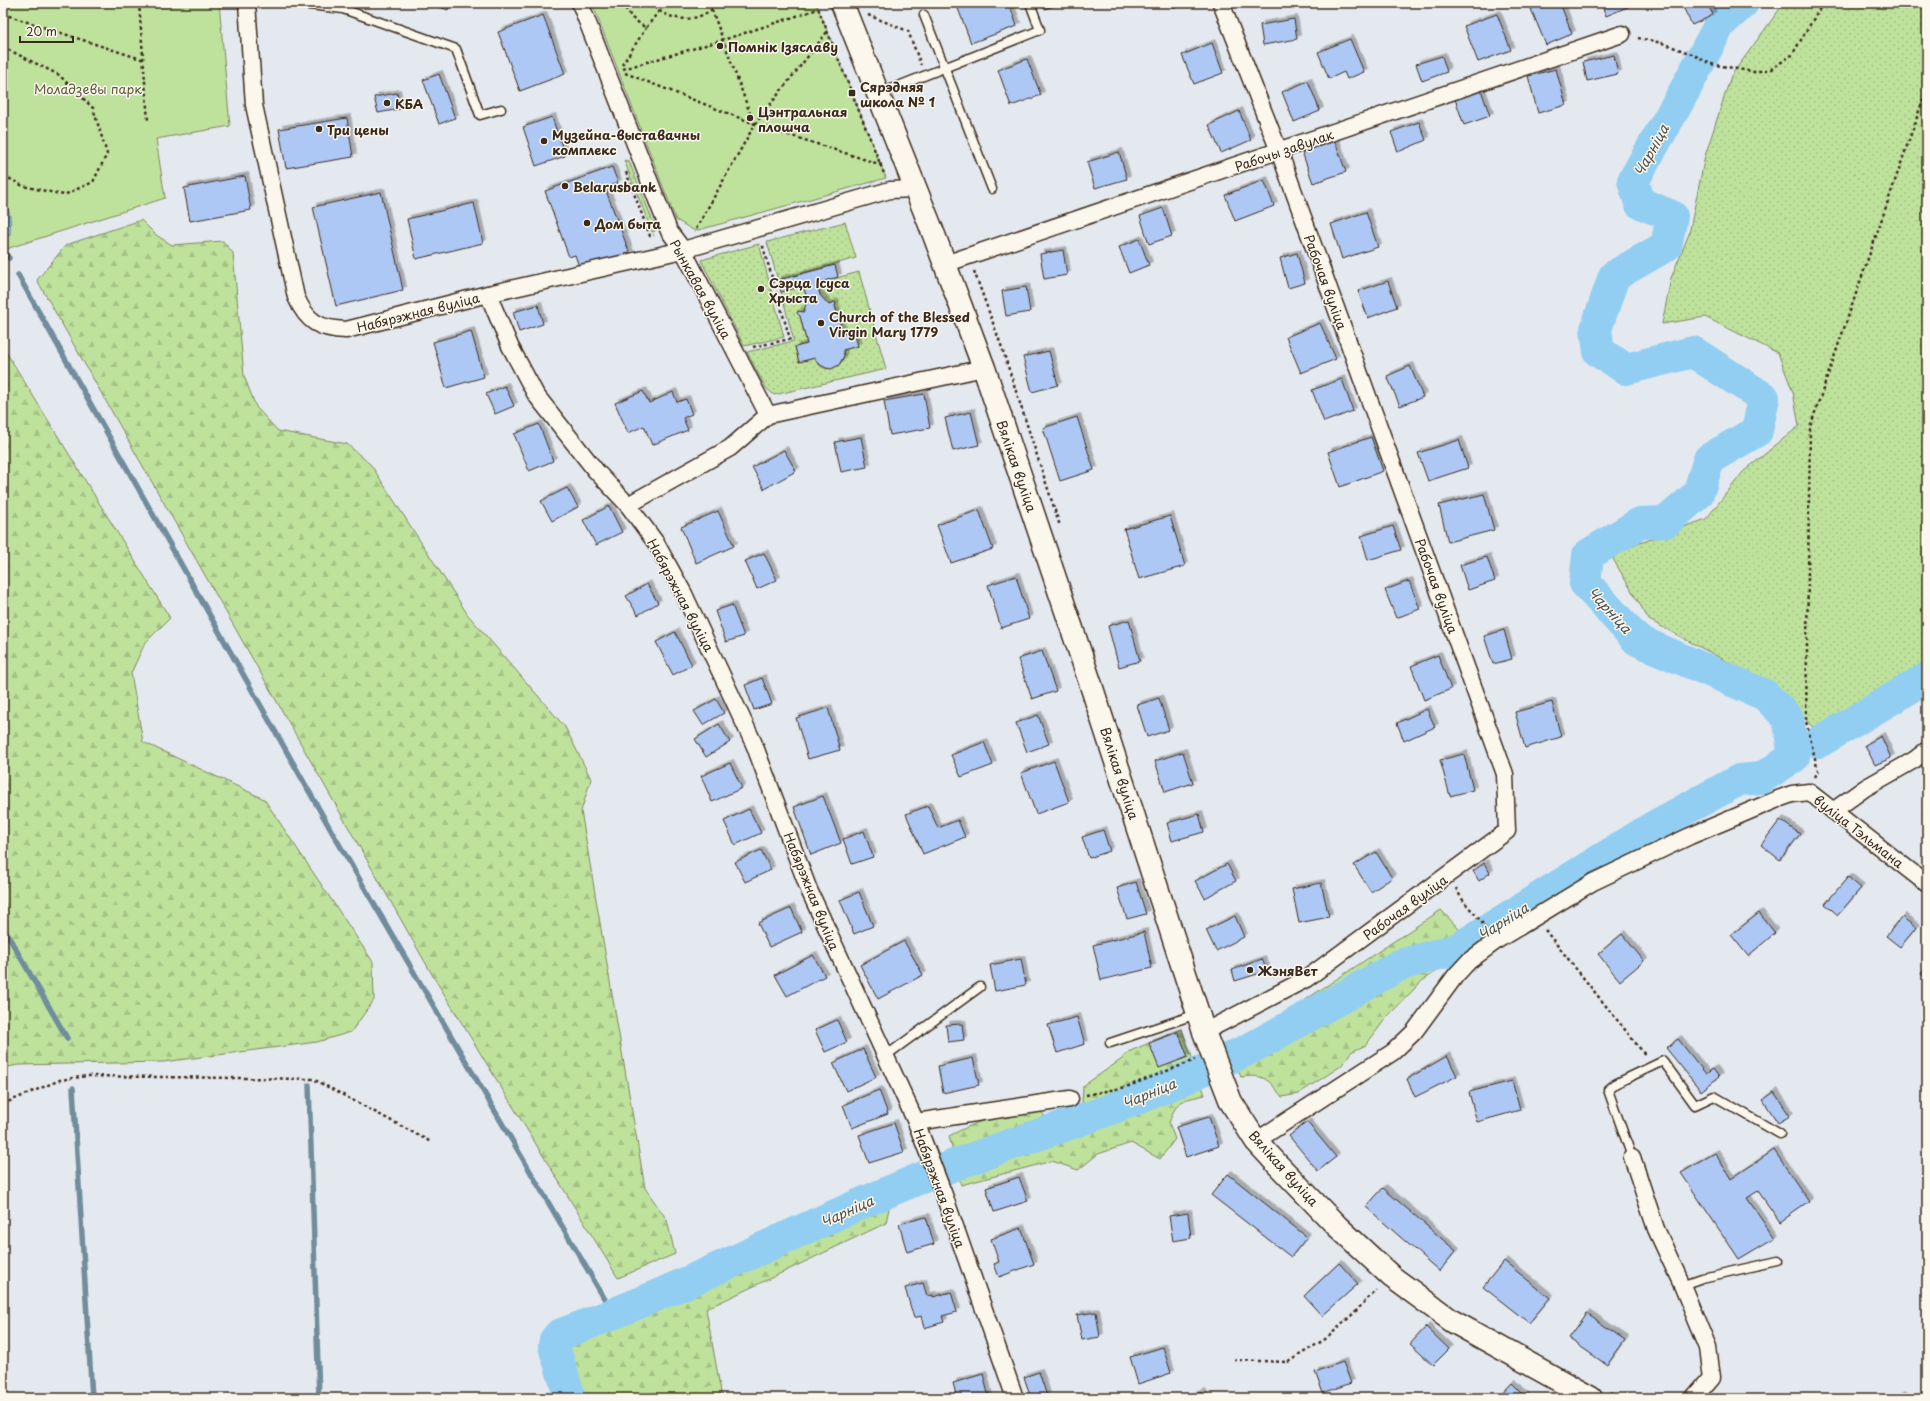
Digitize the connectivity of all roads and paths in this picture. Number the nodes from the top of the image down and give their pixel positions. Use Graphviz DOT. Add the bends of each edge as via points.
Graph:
graph roads {
  1 [pos="139,3"];
  2 [pos="247,3"];
  3 [pos="293,3"];
  4 [pos="580,3"];
  5 [pos="622,3"];
  6 [pos="650,3"];
  7 [pos="665,3"];
  8 [pos="718,3"];
  9 [pos="842,3"];
  10 [pos="1030,3"];
  11 [pos="1221,3"];
  12 [pos="1823,3"];
  13 [pos="818,9"];
  14 [pos="712,10"];
  15 [pos="658,11"];
  16 [pos="3,14"];
  17 [pos="924,15"];
  18 [pos="869,21"];
  19 [pos="646,28"];
  20 [pos="827,31"];
  21 [pos="1622,34"];
  22 [pos="723,40"];
  23 [pos="3,47"];
  24 [pos="144,60"];
  25 [pos="945,68"];
  26 [pos="619,70"];
  27 [pos="905,83"];
  28 [pos="1927,88"];
  29 [pos="877,94"];
  30 [pos="502,109"];
  31 [pos="148,121"];
  32 [pos="754,124"];
  33 [pos="1279,151"];
  34 [pos="882,165"];
  35 [pos="3,175"];
  36 [pos="886,178"];
  37 [pos="881,180"];
  38 [pos="915,189"];
  39 [pos="992,189"];
  40 [pos="702,229"];
  41 [pos="761,239"];
  42 [pos="683,250"];
  43 [pos="969,257"];
  44 [pos="945,264"];
  45 [pos="488,294"];
  46 [pos="753,347"];
  47 [pos="984,368"];
  48 [pos="768,415"];
  49 [pos="628,505"];
  50 [pos="1061,529"];
  51 [pos="1927,750"];
  52 [pos="1809,792"];
  53 [pos="1833,811"];
  54 [pos="1449,875"];
  55 [pos="1927,884"];
  56 [pos="1535,917"];
  57 [pos="1480,919"];
  58 [pos="980,987"];
  59 [pos="1201,1023"];
  60 [pos="1110,1043"];
  61 [pos="884,1057"];
  62 [pos="1201,1058"];
  63 [pos="1653,1066"];
  64 [pos="1070,1099"];
  65 [pos="3,1104"];
  66 [pos="916,1122"];
  67 [pos="1780,1134"];
  68 [pos="1256,1141"];
  69 [pos="431,1142"];
  70 [pos="1632,1157"];
  71 [pos="1778,1261"];
  72 [pos="1682,1285"];
  73 [pos="1376,1290"];
  74 [pos="1234,1360"];
  75 [pos="1598,1394"];
  76 [pos="1015,1398"];
  77 [pos="1618,1398"];
  78 [pos="1693,1398"];
  1 -- 24 [label="path"];
  2 -- 45 [label="street, Набярэжная вуліца" via="254,105 294,290 302,312 316,324 331,330 346,330"];
  3 -- 30 [label="lane" via="343,9 456,50 480,115"];
  4 -- 42 [label="street, Рынкавая вуліца" via="669,231"];
  5 -- 19 [label="path" via="632,18"];
  6 -- 15 [label="path"];
  7 -- 15 [label="path"];
  8 -- 14 [label="path"];
  9 -- 29 [label="main road, Вялікая вуліца"];
  10 -- 25 [label="lane" via="1040,30"];
  11 -- 33 [label="street, Рабочая вуліца"];
  12 -- 21 [label="path" via="1792,54 1771,69 1754,72 1712,64 1662,43"];
  13 -- 22 [label="path"];
  14 -- 15 [label="path" via="699,17 685,20 671,18"];
  14 -- 22 [label="path"];
  15 -- 19 [label="path"];
  16 -- 24 [label="path"];
  17 -- 25 [label="lane"];
  18 -- 27 [label="path" via="866,14 908,31 921,65 901,72"];
  19 -- 26 [label="path"];
  20 -- 32 [label="path"];
  21 -- 33 [label="street, Рабочы завулак"];
  22 -- 26 [label="path"];
  22 -- 32 [label="path"];
  23 -- 35 [label="path" via="59,75 93,108 107,154 93,182 64,195 23,186"];
  24 -- 31 [label="path"];
  25 -- 27 [label="lane"];
  25 -- 39 [label="lane"];
  26 -- 32 [label="path"];
  27 -- 29 [label="lane"];
  28 -- 52 [label="path" via="1810,428 1806,721 1818,771"];
  29 -- 38 [label="main road, Вялікая вуліца"];
  32 -- 34 [label="path"];
  32 -- 40 [label="path" via="695,232"];
  33 -- 43 [label="street, Рабочы завулак"];
  33 -- 54 [label="street, Рабочая вуліца" via="1505,774 1507,831"];
  36 -- 37 [label="path"];
  38 -- 42 [label="street" via="890,190"];
  38 -- 44 [label="main road, Вялікая вуліца"];
  41 -- 46 [label="path" via="790,339"];
  42 -- 45 [label="street"];
  42 -- 48 [label="street, Рынкавая вуліца"];
  43 -- 44 [label="street, Рабочы завулак"];
  43 -- 50 [label="path" via="1004,352"];
  44 -- 47 [label="main road, Вялікая вуліца"];
  45 -- 49 [label="street, Набярэжная вуліца" via="510,346 536,395 596,471"];
  47 -- 48 [label="street"];
  47 -- 59 [label="main road, Вялікая вуліца"];
  48 -- 49 [label="street" via="730,448"];
  49 -- 61 [label="street, Набярэжная вуліца" via="656,543 723,675 754,744 809,890"];
  51 -- 53 [label="street"];
  52 -- 53 [label="street, вуліца Тэльмана"];
  52 -- 56 [label="street" via="1778,799 1690,836 1593,882"];
  53 -- 55 [label="street, вуліца Тэльмана"];
  54 -- 57 [label="path" via="1462,901"];
  54 -- 59 [label="street, Рабочая вуліца" via="1306,979 1216,1027"];
  56 -- 63 [label="path"];
  56 -- 68 [label="street" via="1469,961 1414,1032 1393,1052"];
  58 -- 61 [label="lane"];
  59 -- 60 [label="lane"];
  59 -- 68 [label="main road, Вялікая вуліца" via="1231,1102"];
  61 -- 66 [label="street, Набярэжная вуліца"];
  62 -- 64 [label="path" via="1126,1086"];
  63 -- 67 [label="lane" via="1663,1061 1695,1105 1714,1096"];
  63 -- 70 [label="lane" via="1608,1090"];
  64 -- 66 [label="street"];
  65 -- 69 [label="path" via="60,1080 88,1076 313,1078"];
  66 -- 76 [label="street, Набярэжная вуліца"];
  68 -- 75 [label="main road, Вялікая вуліца" via="1337,1226 1392,1277 1452,1321"];
  70 -- 72 [label="street" via="1656,1229"];
  71 -- 72 [label="lane"];
  72 -- 78 [label="street" via="1708,1348 1712,1376"];
  73 -- 74 [label="path" via="1326,1338 1288,1362"];
  75 -- 77 [label="path"];
}
